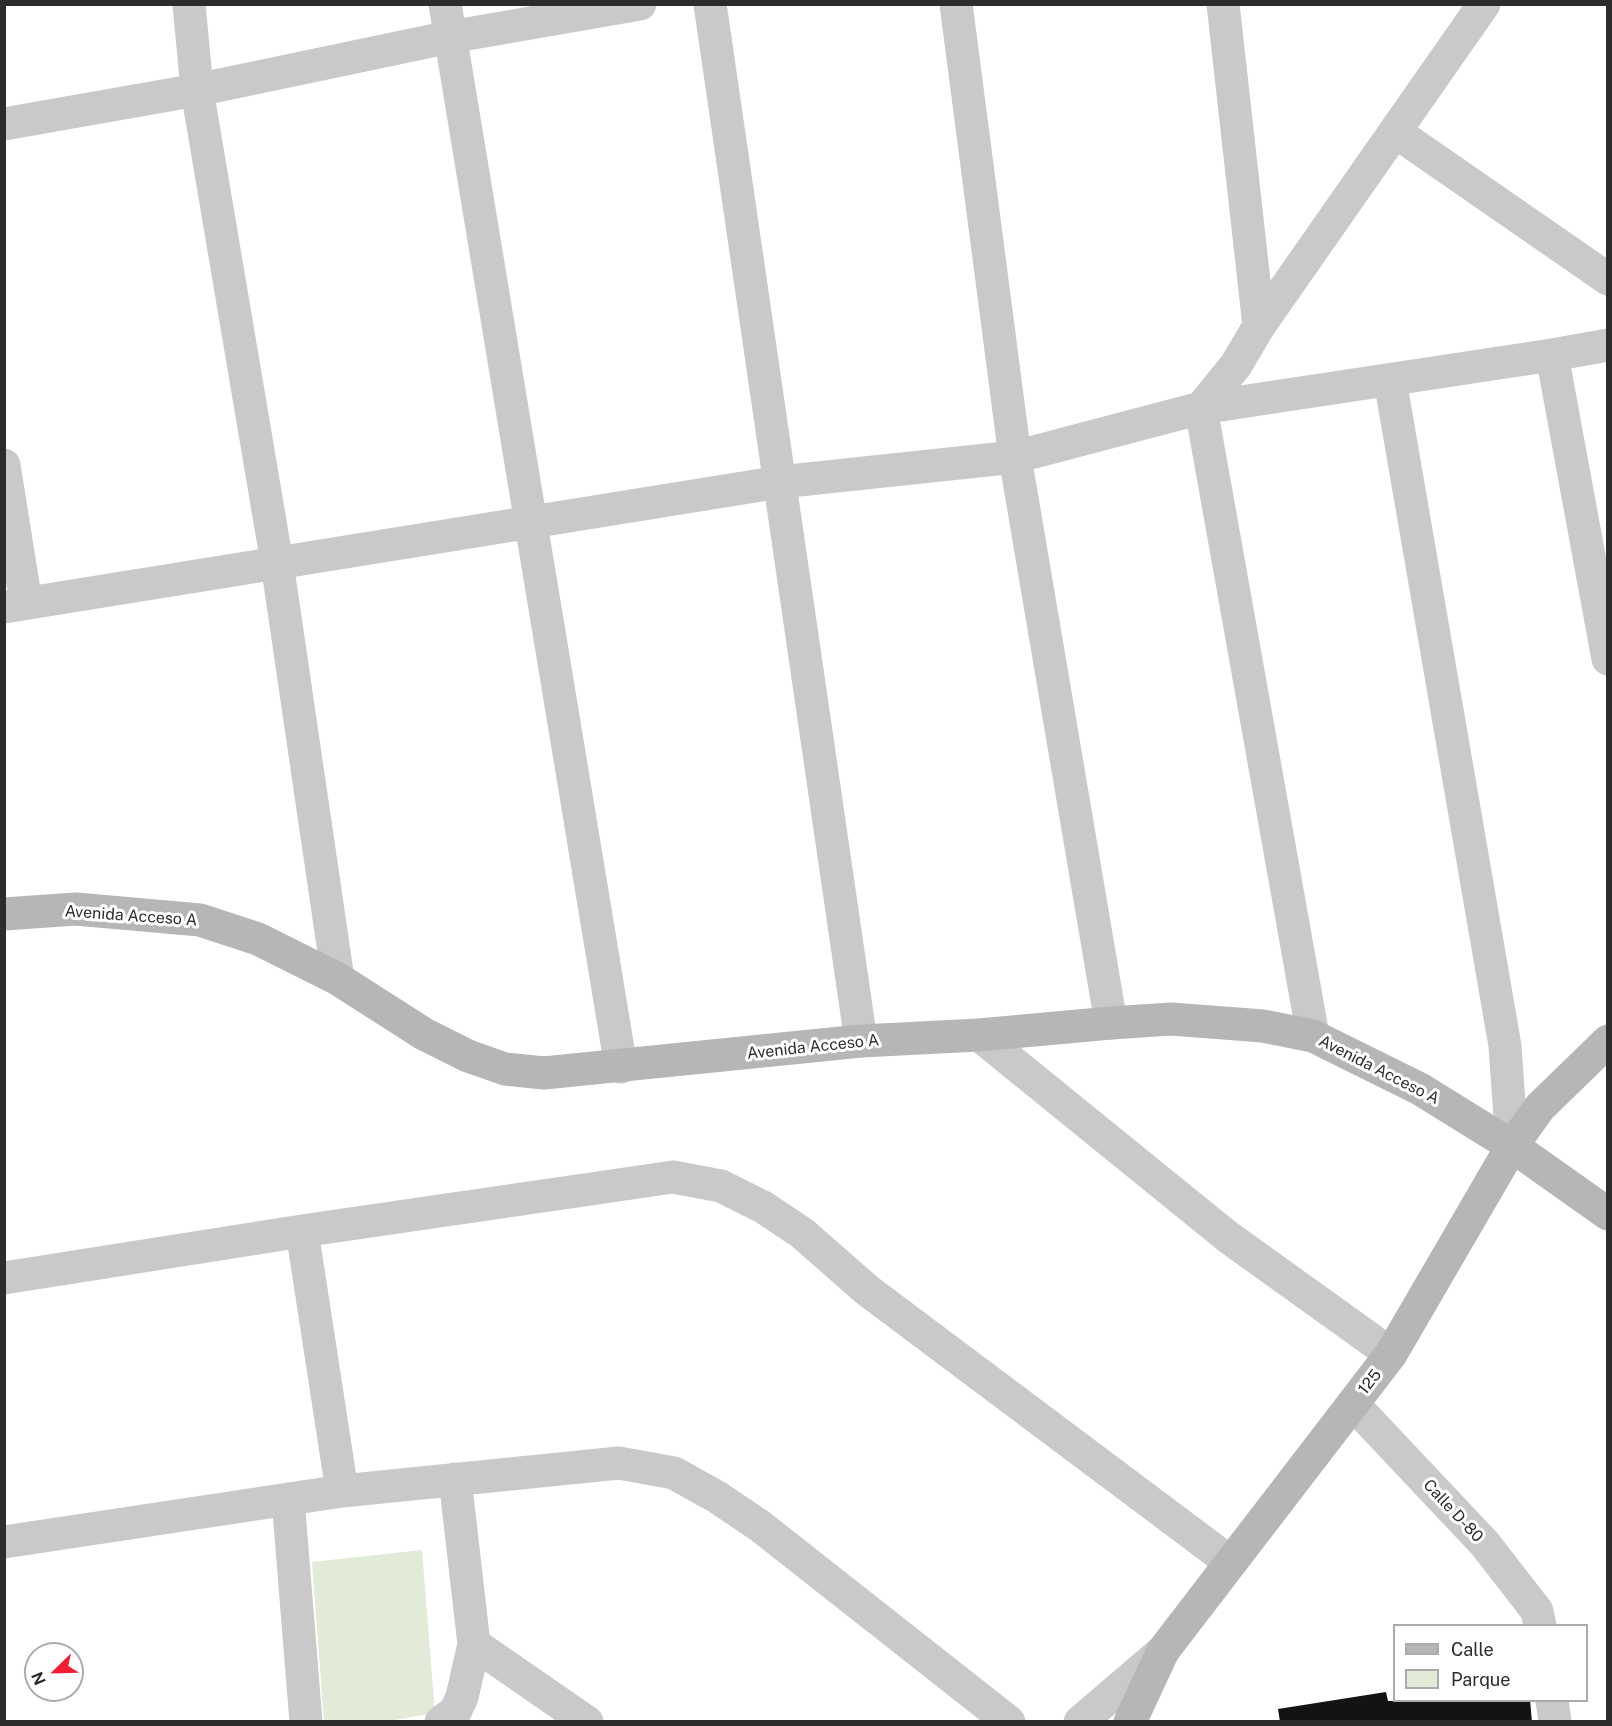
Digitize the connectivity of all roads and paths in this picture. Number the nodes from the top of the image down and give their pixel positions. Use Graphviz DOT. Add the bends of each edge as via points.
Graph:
graph roads {
  1 [pos="189,4"];
  2 [pos="445,4"];
  3 [pos="640,4"];
  4 [pos="710,4"];
  5 [pos="956,4"];
  6 [pos="1223,4"];
  7 [pos="1484,4"];
  8 [pos="450,37"];
  9 [pos="197,90"];
  10 [pos="4,124"];
  11 [pos="1396,132"];
  12 [pos="1608,279"];
  13 [pos="1259,326"];
  14 [pos="1608,345"];
  15 [pos="1552,355"];
  16 [pos="1390,380"];
  17 [pos="1201,408"];
  18 [pos="1015,457"];
  19 [pos="4,465"];
  20 [pos="780,482"];
  21 [pos="533,523"];
  22 [pos="277,563"];
  23 [pos="15,605"];
  24 [pos="1608,659"];
  25 [pos="4,914"];
  26 [pos="338,979"];
  27 [pos="1111,1023"];
  28 [pos="979,1035"];
  29 [pos="1313,1036"];
  30 [pos="861,1041"];
  31 [pos="1608,1041"];
  32 [pos="621,1067"];
  33 [pos="1512,1146"];
  34 [pos="1608,1214"];
  35 [pos="302,1231"];
  36 [pos="4,1278"];
  37 [pos="1391,1354"];
  38 [pos="1353,1404"];
  39 [pos="455,1479"];
  40 [pos="342,1491"];
  41 [pos="288,1499"];
  42 [pos="4,1542"];
  43 [pos="1230,1562"];
  44 [pos="1540,1624"];
  45 [pos="474,1644"];
  46 [pos="1163,1651"];
  47 [pos="1552,1702"];
  48 [pos="306,1722"];
  49 [pos="441,1722"];
  50 [pos="587,1722"];
  51 [pos="1009,1722"];
  52 [pos="1080,1722"];
  53 [pos="1130,1722"];
  54 [pos="1555,1722"];
  1 -- 9 [label="street"];
  2 -- 8 [label="street"];
  3 -- 8 [label="street"];
  4 -- 20 [label="street"];
  5 -- 18 [label="street"];
  6 -- 13 [label="street"];
  7 -- 11 [label="street"];
  8 -- 9 [label="street"];
  8 -- 21 [label="street"];
  9 -- 10 [label="street"];
  9 -- 22 [label="street"];
  11 -- 12 [label="street"];
  11 -- 13 [label="street"];
  13 -- 17 [label="street" via="1236,365"];
  14 -- 15 [label="street"];
  15 -- 16 [label="street"];
  15 -- 24 [label="street"];
  16 -- 17 [label="street"];
  16 -- 33 [label="street" via="1505,1046"];
  17 -- 18 [label="street"];
  17 -- 29 [label="street"];
  18 -- 20 [label="street"];
  18 -- 27 [label="street"];
  19 -- 23 [label="street"];
  20 -- 21 [label="street"];
  20 -- 30 [label="street"];
  21 -- 22 [label="street"];
  21 -- 32 [label="street"];
  22 -- 23 [label="street"];
  22 -- 26 [label="street"];
  25 -- 26 [label="main road, Avenida Acceso A" via="76,909 200,920 258,939"];
  26 -- 32 [label="main road, Avenida Acceso A" via="424,1034 505,1069 544,1074"];
  27 -- 28 [label="main road, Avenida Acceso A"];
  27 -- 29 [label="main road, Avenida Acceso A" via="1220,1021"];
  28 -- 30 [label="main road, Avenida Acceso A"];
  28 -- 37 [label="street" via="1228,1237"];
  29 -- 33 [label="main road, Avenida Acceso A" via="1420,1089"];
  30 -- 32 [label="main road, Avenida Acceso A"];
  31 -- 33 [label="main road, 125" via="1540,1107"];
  33 -- 34 [label="main road, Avenida Acceso A"];
  33 -- 37 [label="main road, 125"];
  35 -- 36 [label="street"];
  35 -- 40 [label="street"];
  35 -- 43 [label="street" via="673,1178 721,1186 802,1233 867,1290"];
  37 -- 38 [label="main road, 125"];
  38 -- 43 [label="main road, 125"];
  38 -- 44 [label="street, Calle D-80" via="1485,1544 1537,1611"];
  39 -- 40 [label="street"];
  39 -- 45 [label="street"];
  39 -- 51 [label="street" via="619,1463 674,1473 760,1526"];
  40 -- 41 [label="street"];
  41 -- 42 [label="street"];
  41 -- 48 [label="street"];
  43 -- 46 [label="main road, 125"];
  45 -- 49 [label="street" via="462,1697 455,1712"];
  45 -- 50 [label="street"];
  46 -- 52 [label="street"];
  46 -- 53 [label="main road, 125"];
  47 -- 54 [label="street"];
}
